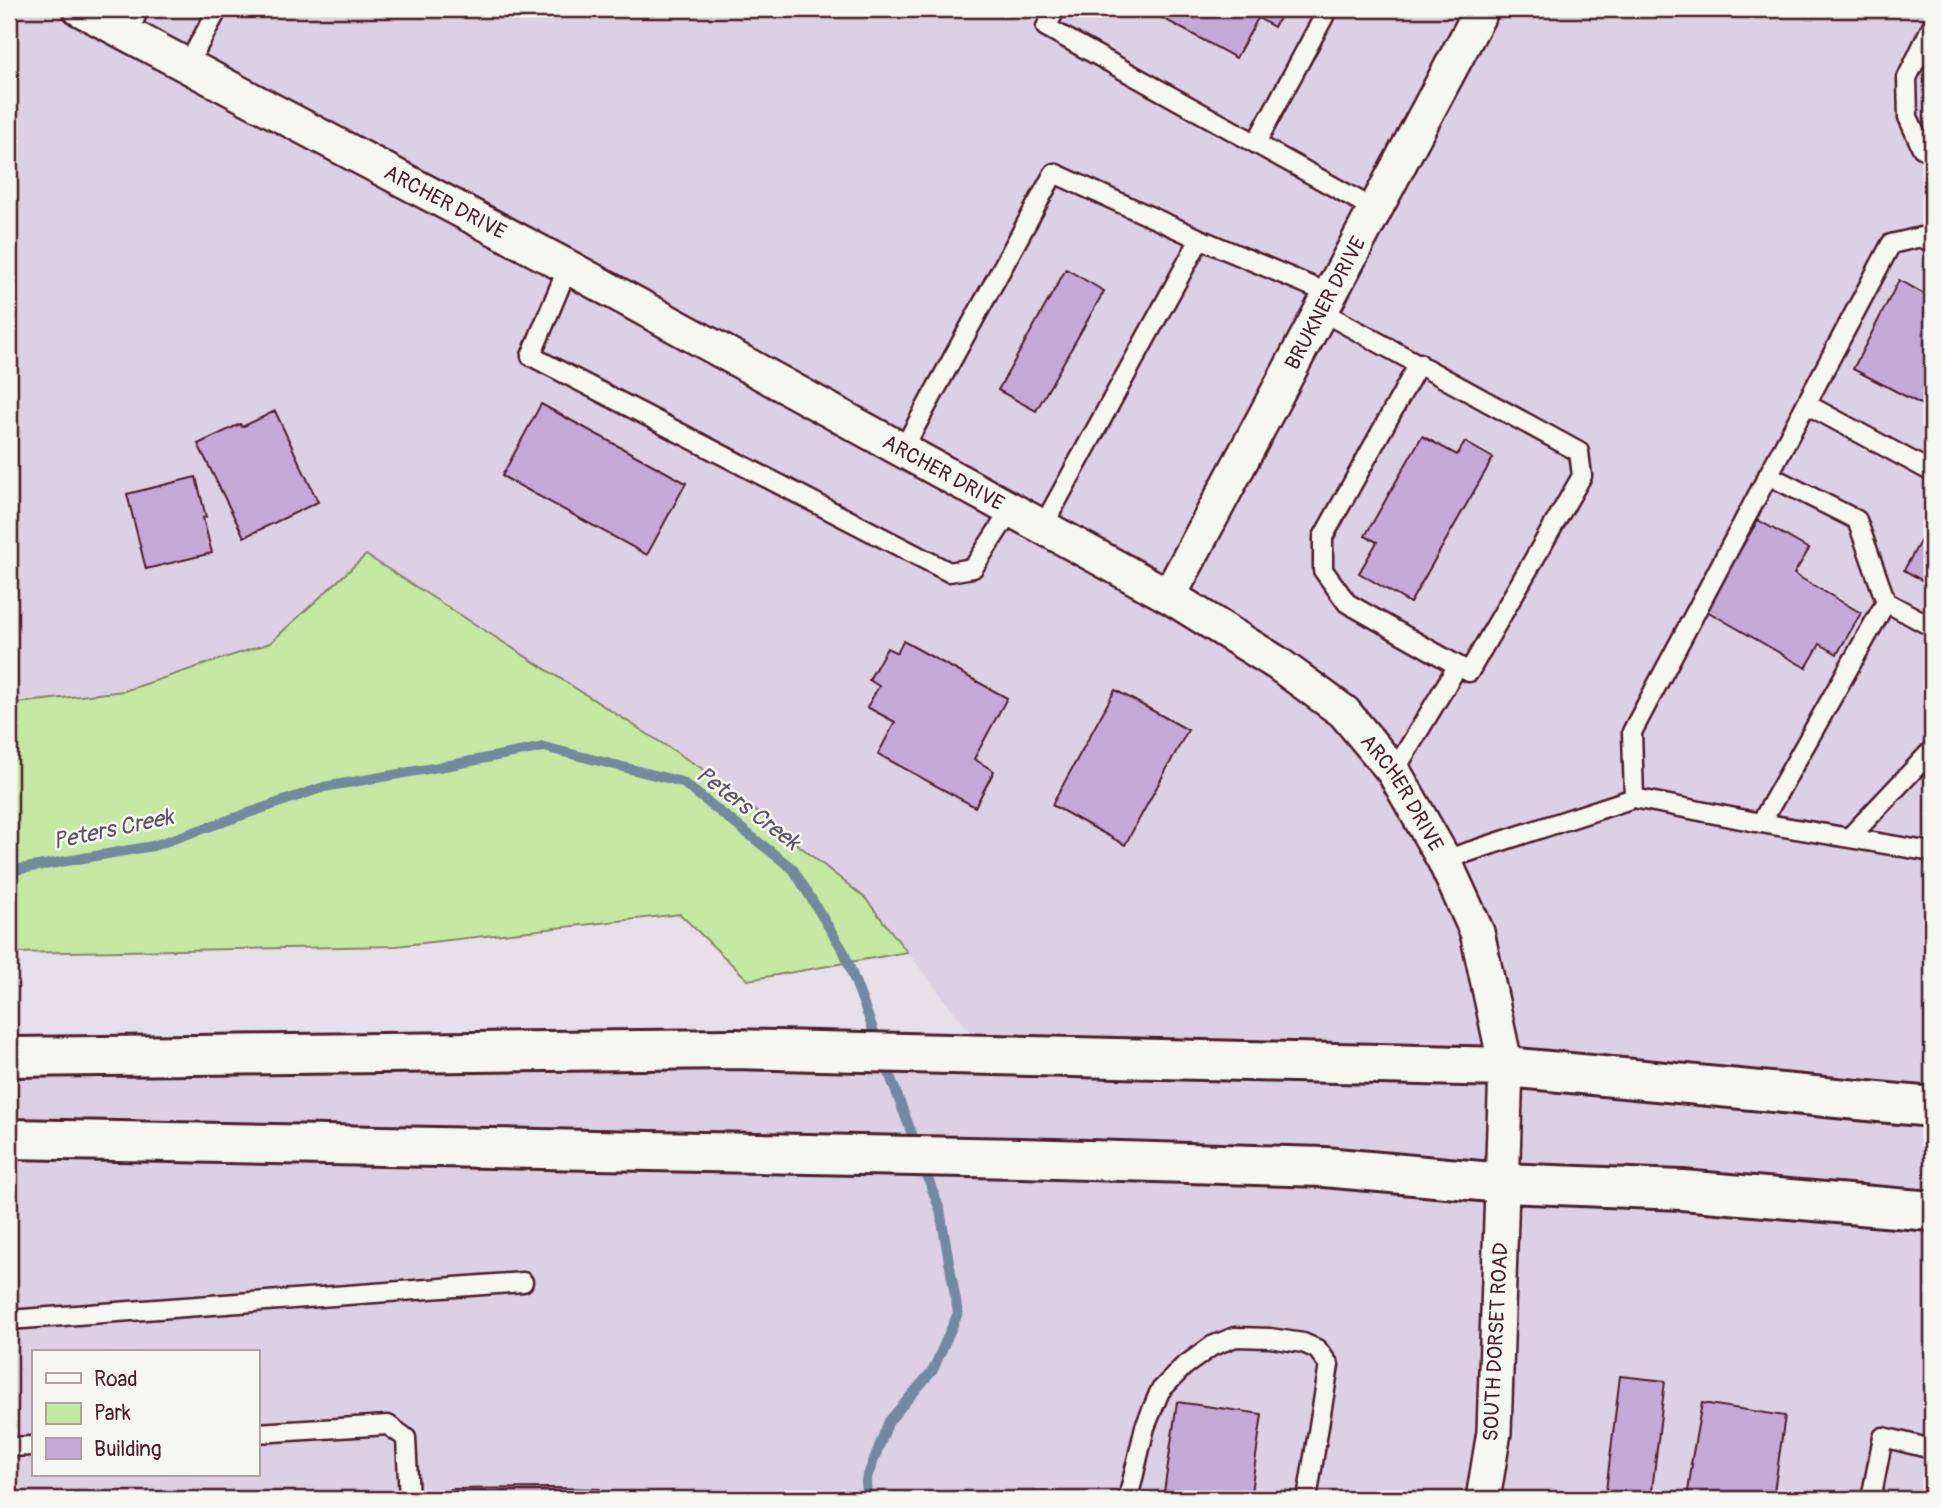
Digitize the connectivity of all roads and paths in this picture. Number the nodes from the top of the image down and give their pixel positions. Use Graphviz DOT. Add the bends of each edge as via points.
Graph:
graph roads {
  1 [pos="80,9"];
  2 [pos="218,9"];
  3 [pos="1056,9"];
  4 [pos="1328,9"];
  5 [pos="1482,9"];
  6 [pos="133,21"];
  7 [pos="1932,26"];
  8 [pos="187,66"];
  9 [pos="1256,144"];
  10 [pos="1932,153"];
  11 [pos="1374,209"];
  12 [pos="1200,239"];
  13 [pos="1932,243"];
  14 [pos="568,267"];
  15 [pos="1325,302"];
  16 [pos="1419,363"];
  17 [pos="1806,404"];
  18 [pos="902,451"];
  19 [pos="1932,472"];
  20 [pos="1768,475"];
  21 [pos="1011,510"];
  22 [pos="1042,528"];
  23 [pos="1169,596"];
  24 [pos="1886,602"];
  25 [pos="1932,627"];
  26 [pos="1457,667"];
  27 [pos="1932,750"];
  28 [pos="1394,772"];
  29 [pos="1634,798"];
  30 [pos="1761,823"];
  31 [pos="1849,838"];
  32 [pos="1932,852"];
  33 [pos="1444,860"];
  34 [pos="9,1056"];
  35 [pos="1506,1067"];
  36 [pos="1932,1107"];
  37 [pos="9,1139"];
  38 [pos="1503,1183"];
  39 [pos="1932,1211"];
  40 [pos="523,1282"];
  41 [pos="9,1320"];
  42 [pos="259,1433"];
  43 [pos="32,1446"];
  44 [pos="9,1447"];
  45 [pos="1932,1449"];
  46 [pos="409,1499"];
  47 [pos="1128,1499"];
  48 [pos="1307,1499"];
  49 [pos="1483,1499"];
  50 [pos="1871,1499"];
  1 -- 6 [label="street, ARCHER DRIVE"];
  2 -- 8 [label="lane"];
  3 -- 9 [label="lane" via="1046,27"];
  4 -- 9 [label="lane"];
  5 -- 11 [label="street, BRUKNER DRIVE"];
  6 -- 8 [label="street, ARCHER DRIVE"];
  7 -- 10 [label="lane" via="1907,78 1908,117 1922,148"];
  8 -- 14 [label="street, ARCHER DRIVE"];
  9 -- 11 [label="lane"];
  11 -- 15 [label="street, BRUKNER DRIVE"];
  12 -- 15 [label="lane"];
  12 -- 18 [label="lane" via="1054,173"];
  12 -- 22 [label="lane"];
  13 -- 17 [label="lane" via="1921,237 1891,244"];
  14 -- 18 [label="street, ARCHER DRIVE"];
  14 -- 21 [label="lane" via="531,356 949,572 973,568"];
  15 -- 16 [label="lane"];
  15 -- 23 [label="street, BRUKNER DRIVE"];
  16 -- 26 [label="lane" via="1323,537 1323,569 1347,603"];
  16 -- 26 [label="lane" via="1579,452 1582,476 1469,672"];
  17 -- 19 [label="lane"];
  17 -- 20 [label="lane"];
  18 -- 21 [label="street, ARCHER DRIVE"];
  20 -- 24 [label="lane" via="1857,520"];
  20 -- 29 [label="lane" via="1632,732"];
  21 -- 22 [label="street, ARCHER DRIVE"];
  22 -- 23 [label="street, ARCHER DRIVE"];
  23 -- 28 [label="street, ARCHER DRIVE" via="1277,663 1344,712"];
  24 -- 25 [label="lane"];
  24 -- 30 [label="lane"];
  26 -- 28 [label="lane"];
  27 -- 31 [label="lane"];
  28 -- 33 [label="street, ARCHER DRIVE"];
  29 -- 30 [label="lane"];
  29 -- 33 [label="lane"];
  30 -- 31 [label="lane"];
  31 -- 32 [label="lane"];
  33 -- 35 [label="street, ARCHER DRIVE" via="1477,933"];
  34 -- 35 [label="main road" via="734,1049"];
  35 -- 36 [label="main road"];
  35 -- 38 [label="street, ARCHER DRIVE"];
  37 -- 38 [label="main road" via="1021,1158 1324,1167"];
  38 -- 39 [label="main road" via="1682,1190"];
  38 -- 49 [label="street, SOUTH DORSET ROAD" via="1494,1432"];
  40 -- 41 [label="lane"];
  42 -- 46 [label="lane" via="388,1425 406,1438"];
  43 -- 44 [label="lane"];
  45 -- 50 [label="lane" via="1883,1437"];
  47 -- 48 [label="lane" via="1145,1427 1160,1391 1212,1346 1235,1337 1303,1343 1317,1349 1329,1365"];
}
